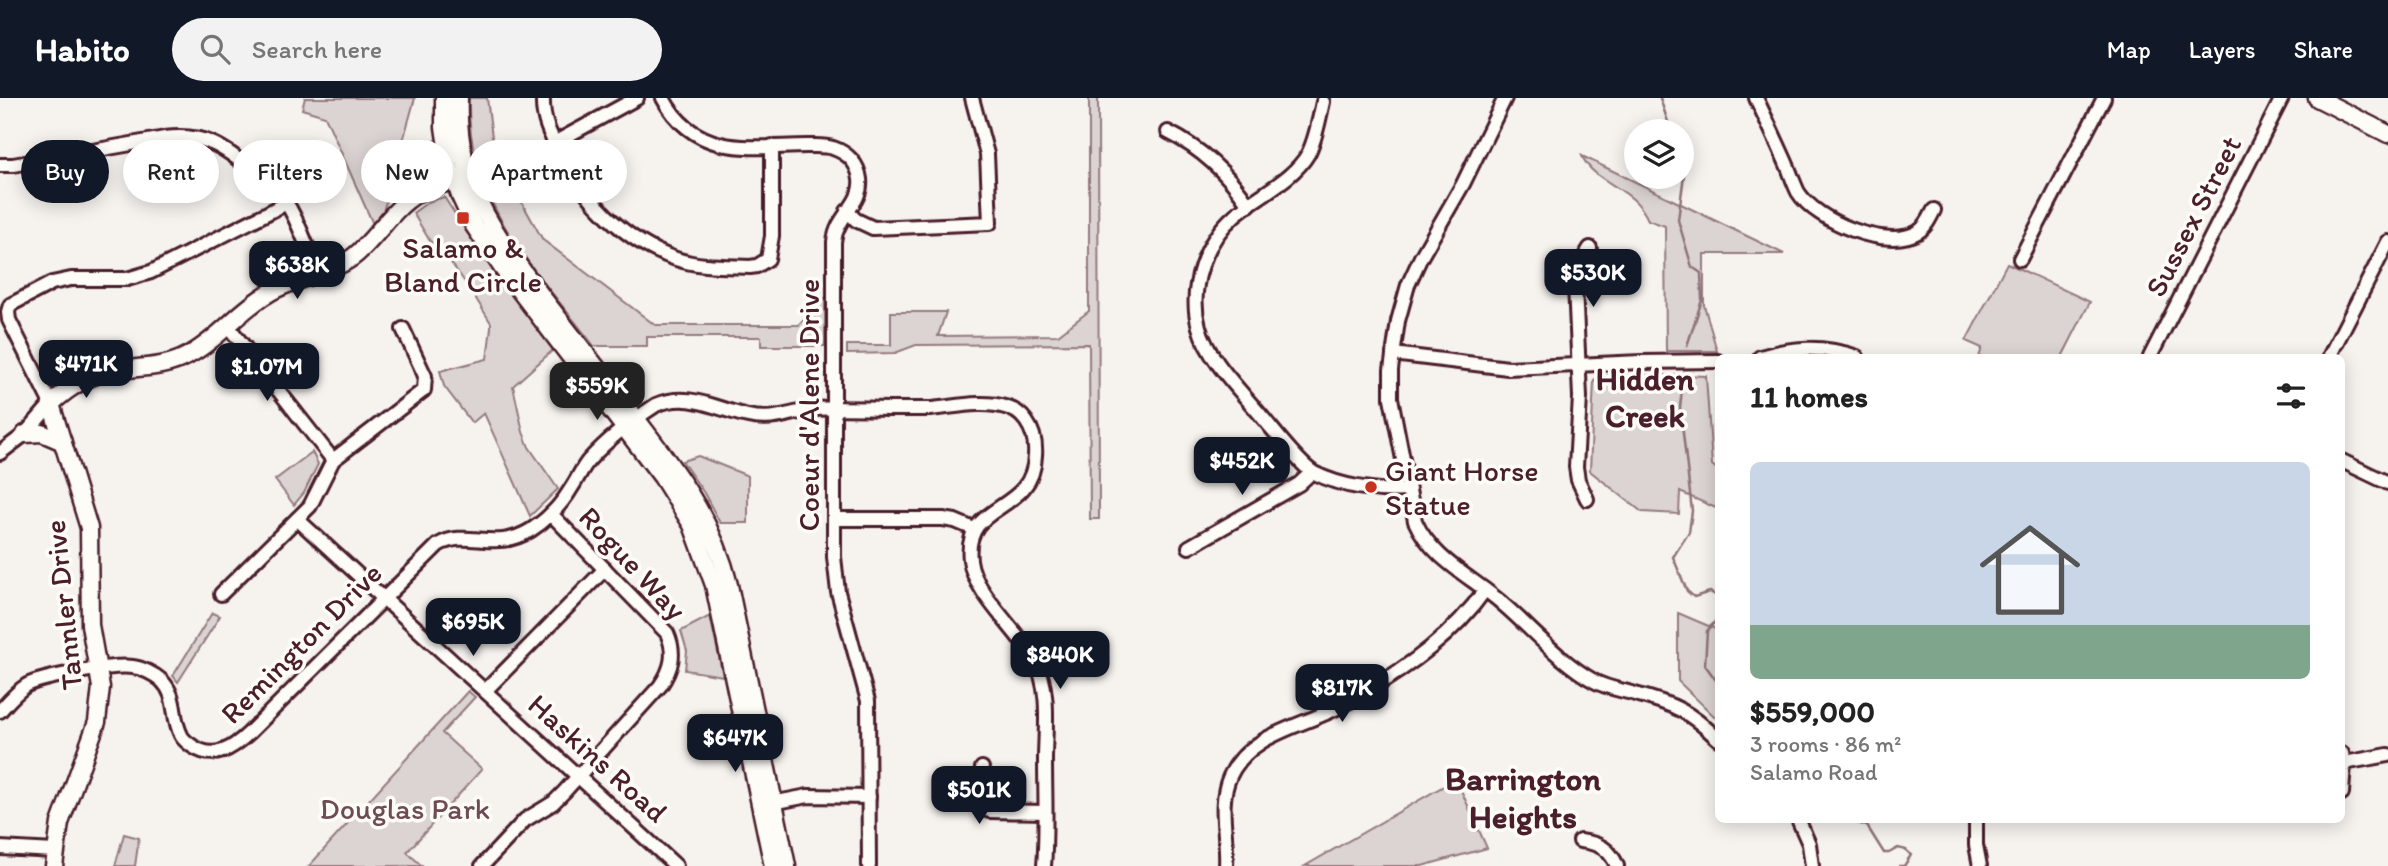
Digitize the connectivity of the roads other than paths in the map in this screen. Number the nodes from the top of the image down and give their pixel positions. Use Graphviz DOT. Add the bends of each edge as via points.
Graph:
graph roads {
  1 [pos="444,98"];
  2 [pos="459,98"];
  3 [pos="543,98"];
  4 [pos="637,98"];
  5 [pos="663,98"];
  6 [pos="972,98"];
  7 [pos="1505,98"];
  8 [pos="1756,98"];
  9 [pos="2104,98"];
  10 [pos="2282,98"];
  11 [pos="2317,98"];
  12 [pos="1323,103"];
  13 [pos="1168,132"];
  14 [pos="2388,134"];
  15 [pos="553,140"];
  16 [pos="560,140"];
  17 [pos="772,146"];
  18 [pos="0,164"];
  19 [pos="461,180"];
  20 [pos="594,203"];
  21 [pos="286,204"];
  22 [pos="1249,205"];
  23 [pos="1934,210"];
  24 [pos="847,211"];
  25 [pos="2388,242"];
  26 [pos="1590,248"];
  27 [pos="2020,259"];
  28 [pos="318,274"];
  29 [pos="228,326"];
  30 [pos="403,329"];
  31 [pos="1393,354"];
  32 [pos="1770,354"];
  33 [pos="1848,354"];
  34 [pos="2152,354"];
  35 [pos="2331,354"];
  36 [pos="1715,361"];
  37 [pos="1579,365"];
  38 [pos="51,404"];
  39 [pos="834,409"];
  40 [pos="631,424"];
  41 [pos="25,434"];
  42 [pos="63,442"];
  43 [pos="0,453"];
  44 [pos="333,460"];
  45 [pos="2345,462"];
  46 [pos="1312,472"];
  47 [pos="2388,483"];
  48 [pos="1408,490"];
  49 [pos="1587,499"];
  50 [pos="551,514"];
  51 [pos="297,519"];
  52 [pos="835,519"];
  53 [pos="974,529"];
  54 [pos="1189,547"];
  55 [pos="605,569"];
  56 [pos="1485,590"];
  57 [pos="221,594"];
  58 [pos="383,599"];
  59 [pos="99,670"];
  60 [pos="485,691"];
  61 [pos="0,711"];
  62 [pos="1715,736"];
  63 [pos="2388,755"];
  64 [pos="2345,758"];
  65 [pos="982,768"];
  66 [pos="579,776"];
  67 [pos="869,797"];
  68 [pos="767,804"];
  69 [pos="1045,812"];
  70 [pos="1800,823"];
  71 [pos="1976,823"];
  72 [pos="1580,841"];
  73 [pos="0,848"];
  74 [pos="54,859"];
  75 [pos="482,866"];
  76 [pos="675,866"];
  77 [pos="773,866"];
  78 [pos="787,866"];
  79 [pos="869,866"];
  80 [pos="1044,866"];
  81 [pos="1226,866"];
  82 [pos="1617,866"];
  83 [pos="1812,866"];
  84 [pos="1980,866"];
  1 -- 19 [label="main road" via="445,140"];
  2 -- 19 [label="main road"];
  3 -- 15 [label="street" via="544,119"];
  4 -- 16 [label="street"];
  5 -- 17 [label="street, Coeur d'Alene Drive" via="681,122 704,138 734,146"];
  6 -- 24 [label="street" via="987,154 990,223 873,228"];
  7 -- 31 [label="street" via="1414,271 1401,307"];
  8 -- 23 [label="street" via="1798,192 1826,217 1861,232 1894,238 1918,233"];
  9 -- 27 [label="street"];
  10 -- 34 [label="street, Sussex Street"];
  11 -- 14 [label="main road"];
  12 -- 22 [label="street" via="1308,153 1287,177"];
  13 -- 22 [label="street" via="1218,165"];
  17 -- 20 [label="street" via="772,236 768,259 757,266 678,260 622,228"];
  17 -- 24 [label="street, Coeur d'Alene Drive" via="829,147 848,156 860,186"];
  18 -- 21 [label="street" via="163,138 201,138 226,150 274,188"];
  19 -- 28 [label="main road" via="410,198 363,249"];
  19 -- 40 [label="main road" via="468,214 489,250"];
  21 -- 28 [label="street"];
  21 -- 38 [label="street, Tannler Drive" via="151,272 127,279 85,277 52,283 10,305 9,320"];
  22 -- 46 [label="street" via="1233,217 1203,260 1197,289 1199,327 1220,367"];
  24 -- 39 [label="street, Coeur d'Alene Drive" via="834,242"];
  25 -- 35 [label="street"];
  26 -- 37 [label="street" via="1577,269 1575,285"];
  28 -- 29 [label="main road" via="270,292"];
  29 -- 38 [label="main road" via="180,360 99,374"];
  29 -- 44 [label="street"];
  30 -- 44 [label="street" via="425,376 424,390"];
  31 -- 37 [label="street" via="1503,368"];
  31 -- 48 [label="street" via="1391,398"];
  32 -- 33 [label="street" via="1807,347"];
  36 -- 37 [label="street"];
  37 -- 49 [label="street" via="1576,467"];
  38 -- 41 [label="street"];
  38 -- 42 [label="main road, Tannler Drive"];
  39 -- 40 [label="street, Remington Drive" via="763,418 677,399 656,405"];
  39 -- 52 [label="street, Coeur d'Alene Drive"];
  39 -- 53 [label="street, Remington Drive" via="987,405 1019,414 1034,433 1033,474 1019,495"];
  40 -- 50 [label="street, Remington Drive" via="589,460"];
  40 -- 68 [label="main road" via="693,497 722,558"];
  41 -- 42 [label="main road" via="42,432"];
  41 -- 43 [label="street"];
  42 -- 59 [label="main road, Tannler Drive" via="90,534 90,625"];
  44 -- 51 [label="street" via="316,496"];
  45 -- 47 [label="street"];
  46 -- 48 [label="street" via="1349,485"];
  46 -- 54 [label="street"];
  48 -- 56 [label="street" via="1415,522 1425,538 1439,555"];
  50 -- 55 [label="street, Rogue Way"];
  50 -- 58 [label="street, Remington Drive" via="529,531 505,541 447,540"];
  51 -- 57 [label="street"];
  51 -- 58 [label="street, Haskins Road"];
  52 -- 53 [label="street" via="943,519"];
  52 -- 67 [label="street, Coeur d'Alene Drive" via="838,592 868,701"];
  53 -- 69 [label="street" via="970,546 973,572 1032,656 1042,679"];
  55 -- 60 [label="street"];
  55 -- 66 [label="street, Rogue Way" via="667,633 672,664 660,686"];
  56 -- 62 [label="street" via="1594,681 1684,710"];
  56 -- 81 [label="street" via="1429,650 1329,712 1270,736 1245,754 1231,774 1225,795"];
  58 -- 59 [label="street, Remington Drive" via="235,746 214,754 184,740 173,698 159,677 133,667"];
  58 -- 60 [label="street, Haskins Road"];
  59 -- 61 [label="street, Remington Drive" via="26,686"];
  59 -- 74 [label="main road, Tannler Drive" via="97,722 60,823"];
  60 -- 66 [label="street, Haskins Road"];
  63 -- 64 [label="street"];
  65 -- 69 [label="street" via="982,809"];
  66 -- 75 [label="street, Rogue Way" via="553,803 525,820"];
  66 -- 76 [label="street, Haskins Road"];
  67 -- 68 [label="street" via="808,796"];
  67 -- 79 [label="street, Coeur d'Alene Drive"];
  68 -- 77 [label="main road"];
  68 -- 78 [label="main road"];
  69 -- 80 [label="street"];
  70 -- 83 [label="street"];
  71 -- 84 [label="street"];
  72 -- 82 [label="street" via="1602,846"];
  73 -- 74 [label="street"];
}
